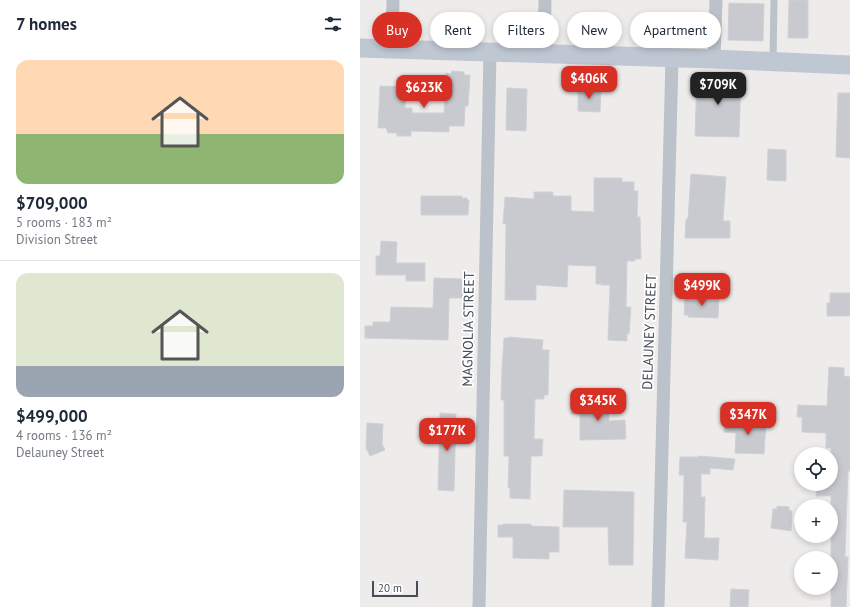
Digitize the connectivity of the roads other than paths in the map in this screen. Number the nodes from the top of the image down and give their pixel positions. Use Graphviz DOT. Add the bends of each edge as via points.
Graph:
graph roads {
  1 [pos="393,0"];
  2 [pos="545,0"];
  3 [pos="716,0"];
  4 [pos="774,0"];
  5 [pos="360,48"];
  6 [pos="392,49"];
  7 [pos="490,52"];
  8 [pos="544,54"];
  9 [pos="672,58"];
  10 [pos="714,59"];
  11 [pos="773,62"];
  12 [pos="850,65"];
  13 [pos="479,607"];
  14 [pos="658,607"];
  1 -- 6 [label="street"];
  2 -- 8 [label="street"];
  3 -- 10 [label="street"];
  4 -- 11 [label="lane"];
  5 -- 6 [label="main road"];
  6 -- 7 [label="main road"];
  7 -- 8 [label="main road"];
  7 -- 13 [label="street, MAGNOLIA STREET"];
  8 -- 9 [label="main road"];
  9 -- 10 [label="main road"];
  9 -- 14 [label="street, DELAUNEY STREET"];
  10 -- 11 [label="main road"];
  11 -- 12 [label="main road"];
}
